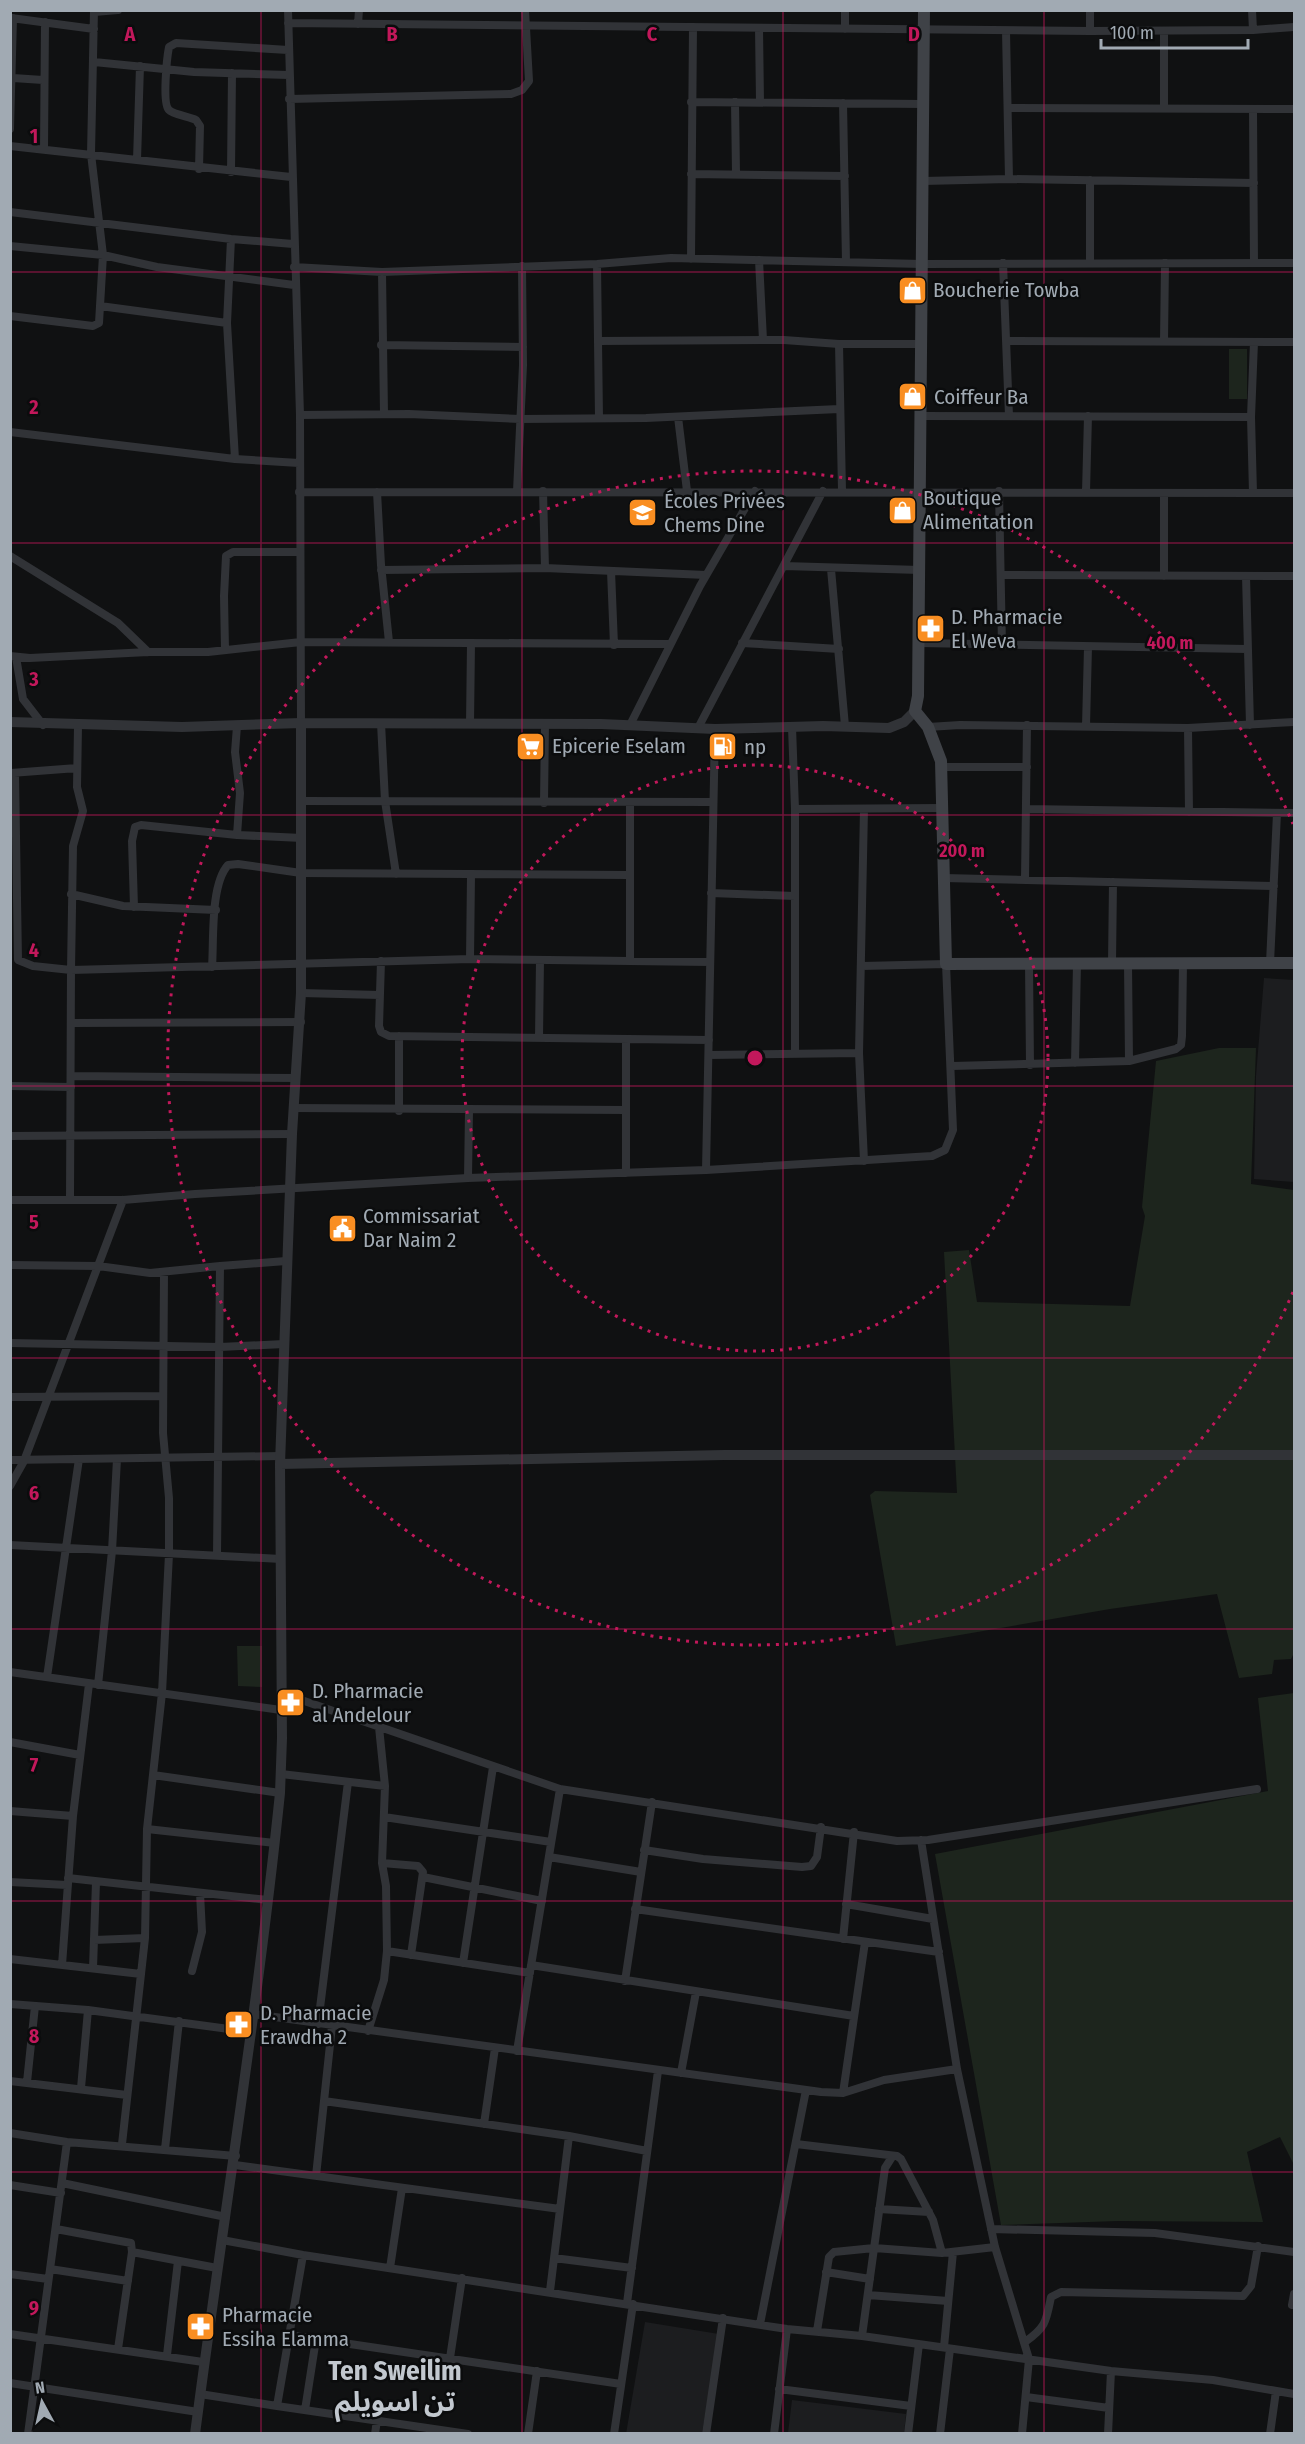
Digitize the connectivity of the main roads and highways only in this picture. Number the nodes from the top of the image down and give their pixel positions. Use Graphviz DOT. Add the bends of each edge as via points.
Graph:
graph roads {
  1 [pos="924,10"];
  2 [pos="1294,963"];
  1 -- 2 [label="main road" via="920,570 915,711 928,727 940,754 946,964"];
}
